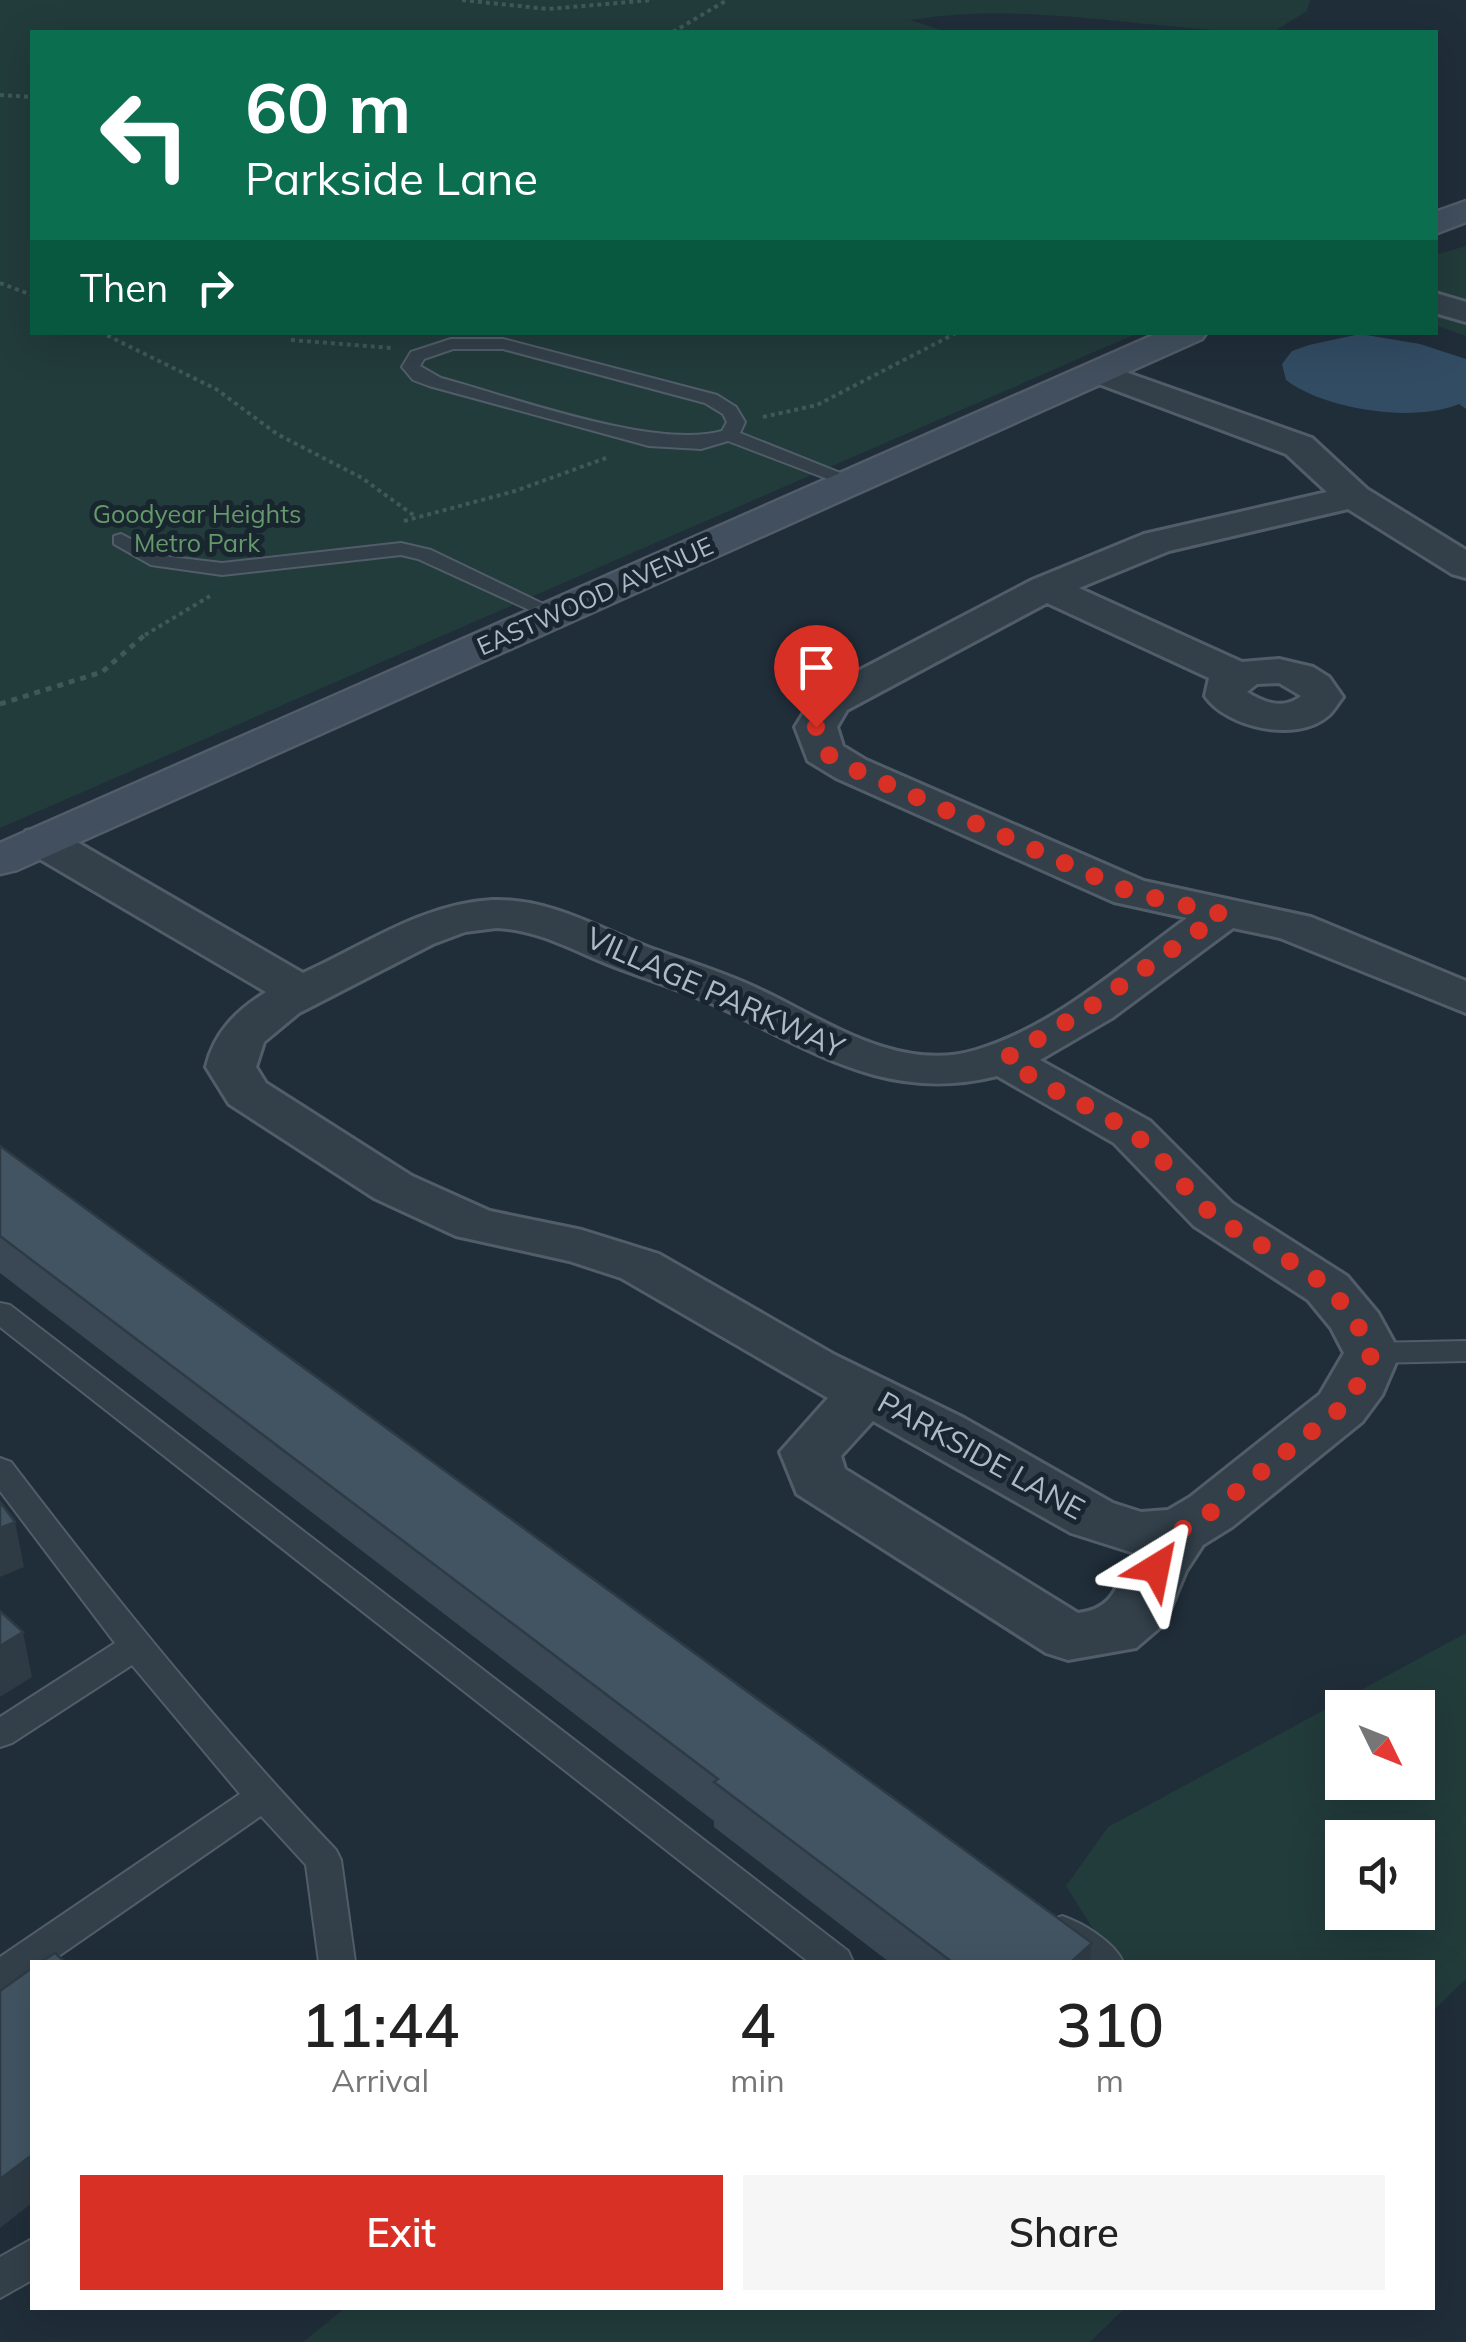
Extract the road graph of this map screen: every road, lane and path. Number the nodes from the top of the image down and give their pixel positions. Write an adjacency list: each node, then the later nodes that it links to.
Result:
1 (462, 0): 2 (path)
2 (654, 0)
3 (727, 0): 4 (path)
4 (677, 30)
5 (0, 95): 6 (path)
6 (30, 97)
7 (1466, 210): 8 (street)
8 (1438, 223)
9 (0, 283): 10 (path)
10 (30, 294)
11 (1438, 304): 12 (street)
12 (1466, 312)
13 (106, 335): 26 (path)
14 (952, 335): 22 (path)
15 (1183, 335): 18 (street, EASTWOOD AVENUE)
16 (290, 340): 17 (path)
17 (423, 353): 22 (lane); 22 (lane)
18 (1081, 381): 19 (street); 20 (street); 24 (street, EASTWOOD AVENUE)
19 (1185, 402): 20 (street); 21 (street)
20 (1148, 420): 23 (street)
21 (1243, 423): 23 (street); 25 (street)
22 (732, 429): 24 (lane)
23 (1205, 440): 25 (street)
24 (853, 482): 30 (street, EASTWOOD AVENUE)
25 (1348, 492): 28 (street); 29 (street)
26 (416, 517)
27 (121, 540): 30 (lane)
28 (1466, 566)
29 (1046, 588): 31 (street); 34 (street)
30 (554, 614): 32 (street, EASTWOOD AVENUE)
31 (1241, 676)
32 (42, 841): 33 (street, EASTWOOD AVENUE); 35 (street)
33 (0, 860)
34 (1222, 914): 36 (street); 37 (street, VILLAGE PARKWAY)
35 (301, 992): 37 (street, VILLAGE PARKWAY); 41 (street, PARKSIDE LANE)
36 (1466, 998)
37 (1006, 1058): 40 (street)
38 (0, 1312): 49 (lane)
39 (1466, 1351): 40 (lane)
40 (1372, 1353): 43 (street)
41 (866, 1393): 43 (street, PARKSIDE LANE); 43 (street)
42 (0, 1469): 44 (lane)
43 (1181, 1530)
44 (136, 1646): 45 (lane); 46 (lane)
45 (0, 1734)
46 (264, 1796): 48 (lane); 51 (lane)
47 (1041, 1916): 50 (lane)
48 (338, 1960)
49 (833, 1960)
50 (1102, 1960)
51 (0, 1977)
52 (30, 2258): 53 (lane)
53 (0, 2280)

